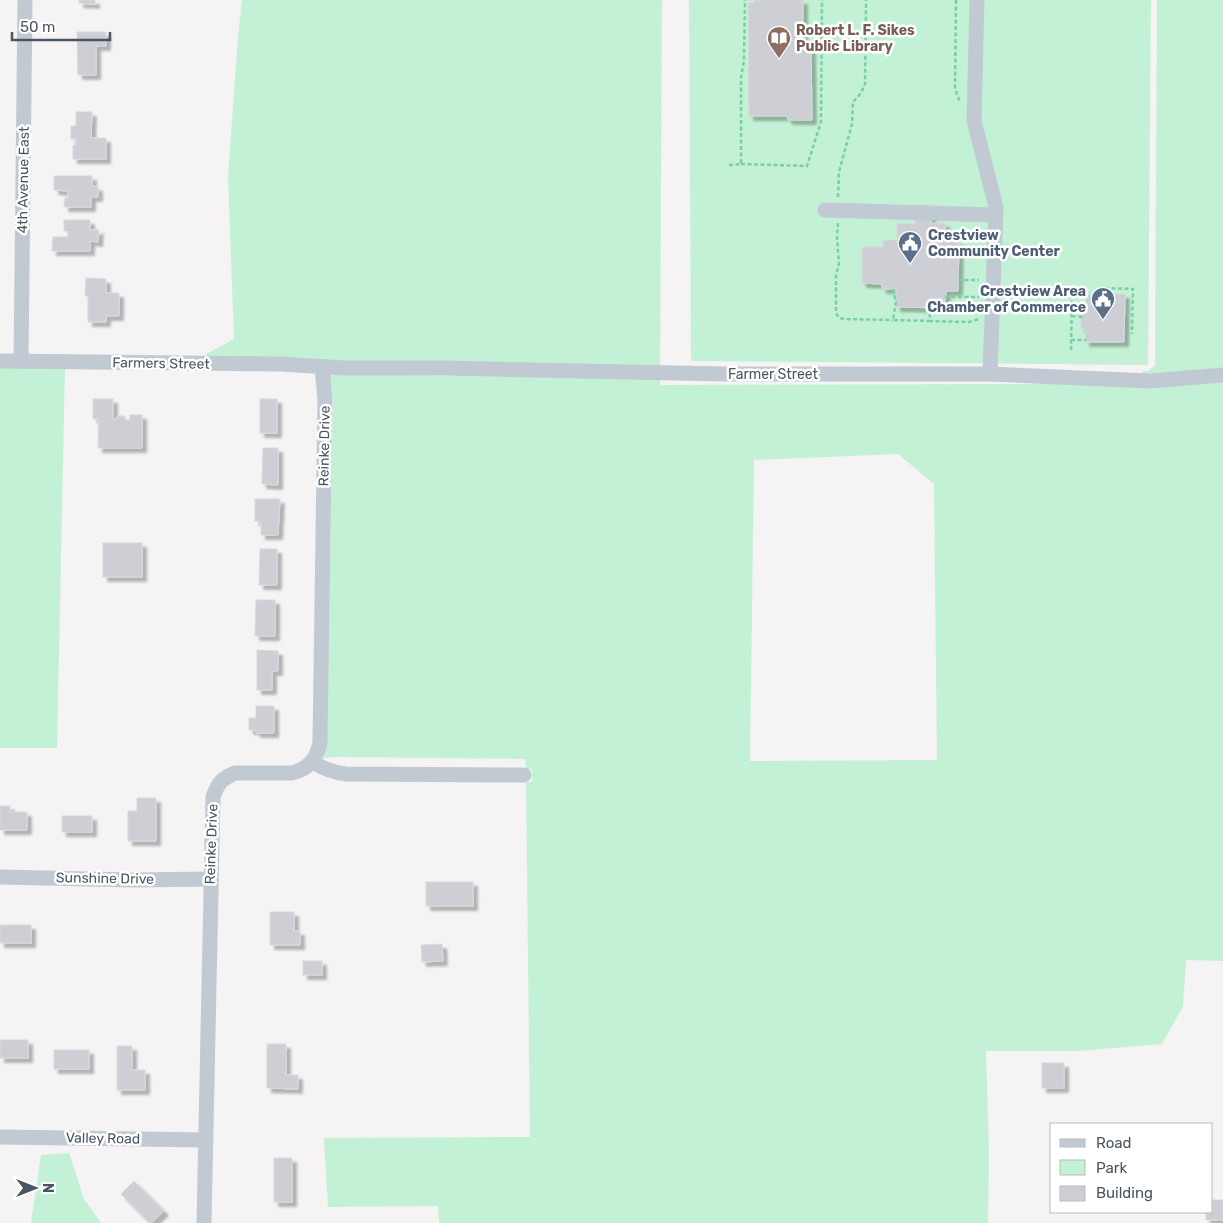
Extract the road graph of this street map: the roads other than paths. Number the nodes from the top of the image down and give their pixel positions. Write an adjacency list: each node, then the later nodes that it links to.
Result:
1 (26, 0): 6 (street, 4th Avenue East)
2 (977, 0): 4 (street)
3 (825, 210): 4 (street)
4 (995, 215): 8 (street)
5 (0, 360): 6 (street, Farmers Street)
6 (21, 361): 7 (street, Farmers Street)
7 (322, 367): 8 (street, Farmer Street); 10 (street, Reinke Drive)
8 (990, 374): 9 (street, Farmer Street)
9 (1223, 375)
10 (313, 762): 11 (street); 13 (street, Reinke Drive)
11 (524, 776)
12 (0, 876): 13 (street, Sunshine Drive)
13 (210, 878): 15 (street, Reinke Drive)
14 (0, 1137): 15 (street, Valley Road)
15 (206, 1140): 16 (street, Reinke Drive)
16 (204, 1223)

